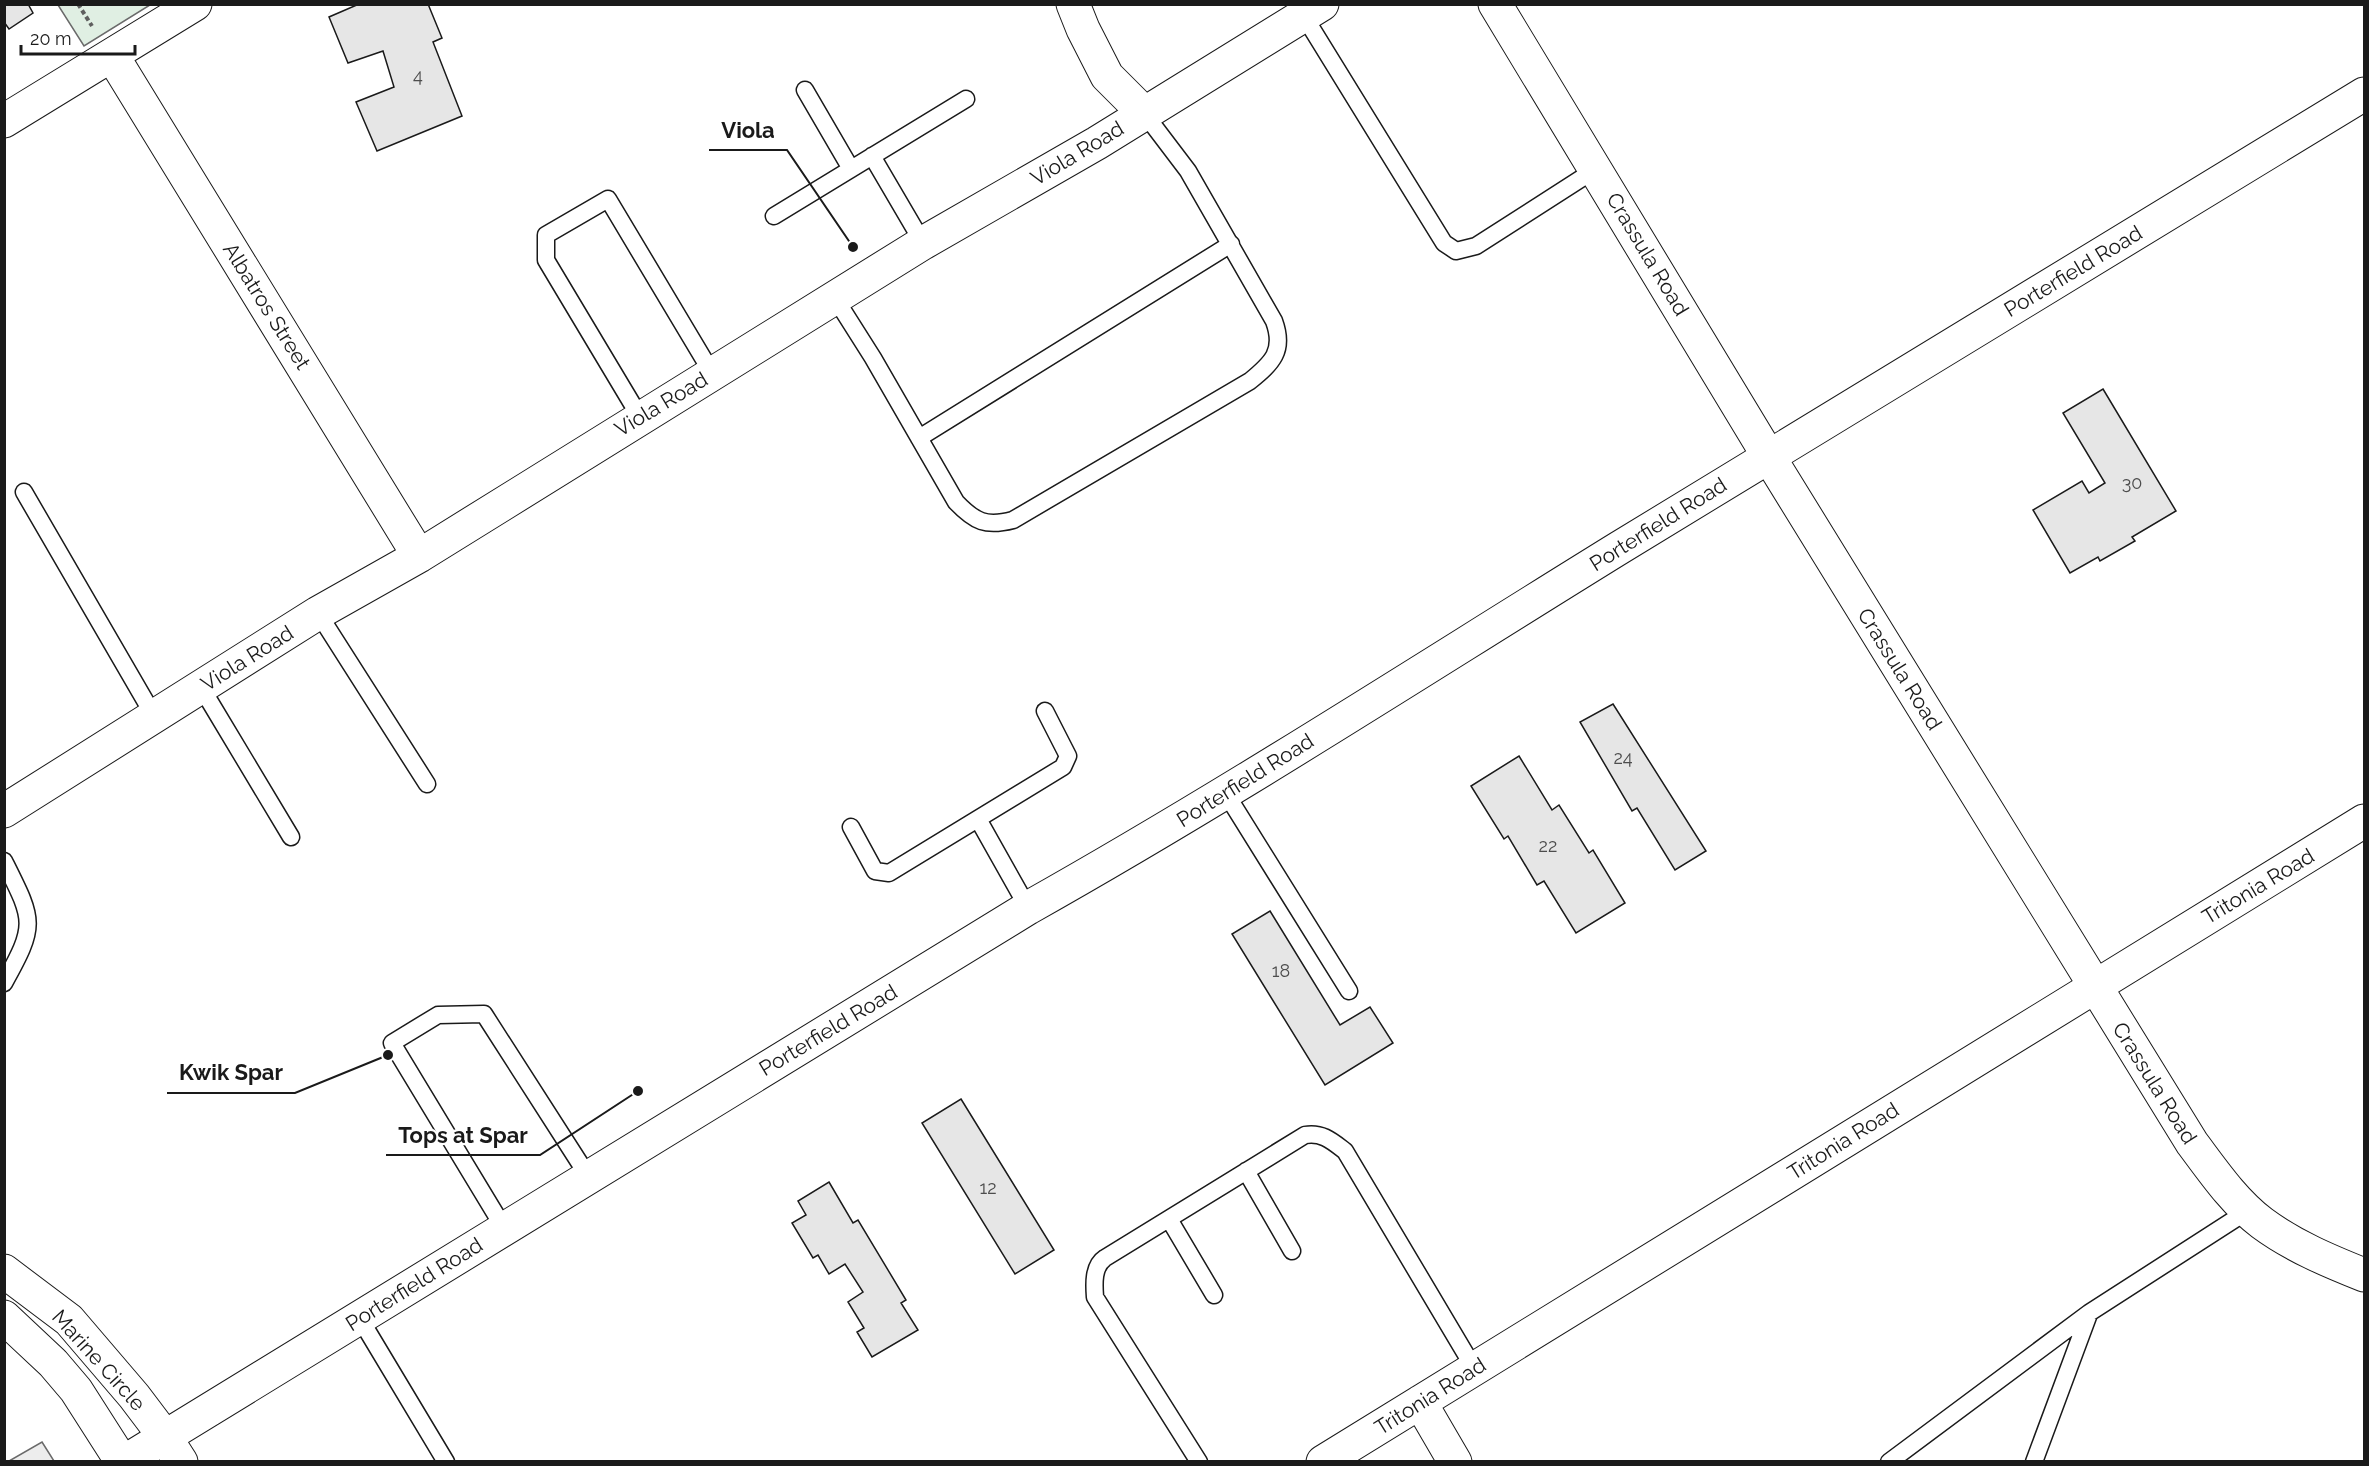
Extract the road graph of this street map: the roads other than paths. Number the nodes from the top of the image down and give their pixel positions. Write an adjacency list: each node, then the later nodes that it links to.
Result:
1 (195, 4): 5 (street)
2 (1073, 4): 9 (street)
3 (1496, 4): 13 (street, Crassula Road)
4 (1313, 10): 9 (street, Viola Road); 13 (lane)
5 (113, 57): 10 (street); 23 (street, Albatros Street)
6 (805, 90): 12 (lane)
7 (2364, 94): 21 (street, Porterfield Road)
8 (966, 99): 11 (lane)
9 (1144, 113): 15 (street, Viola Road); 16 (lane)
10 (4, 122)
11 (872, 156): 12 (lane); 15 (lane)
12 (851, 169): 14 (lane)
13 (1596, 169): 21 (street, Crassula Road)
14 (774, 216)
15 (923, 243): 17 (street, Viola Road)
16 (1230, 244): 20 (lane); 20 (lane)
17 (835, 298): 18 (street, Viola Road); 20 (lane)
18 (712, 373): 19 (street, Viola Road); 19 (lane)
19 (640, 417): 23 (street, Viola Road)
20 (919, 438)
21 (1769, 457): 29 (street, Porterfield Road); 38 (street, Crassula Road)
22 (24, 492): 27 (lane)
23 (419, 556): 24 (street, Viola Road)
24 (318, 613): 25 (street, Viola Road); 28 (lane)
25 (201, 687): 27 (street, Viola Road); 34 (lane)
26 (1045, 711): 31 (lane)
27 (154, 717): 30 (street, Viola Road)
28 (427, 784)
29 (1225, 792): 36 (street, Porterfield Road); 39 (lane)
30 (4, 811)
31 (978, 819): 33 (lane); 36 (lane)
32 (2364, 821): 38 (street, Tritonia Road)
33 (851, 827)
34 (291, 837)
35 (4, 861): 37 (lane)
36 (1028, 908): 41 (street, Porterfield Road)
37 (4, 983)
38 (2095, 985): 42 (street, Crassula Road); 52 (street, Tritonia Road)
39 (1348, 991)
40 (1246, 1171): 43 (lane); 45 (lane); 52 (lane)
41 (588, 1176): 44 (street, Porterfield Road); 44 (lane)
42 (2249, 1210): 47 (street, Crassula Road); 49 (lane)
43 (1169, 1219): 48 (lane); 57 (lane)
44 (504, 1228): 51 (street, Porterfield Road)
45 (1292, 1251)
46 (4, 1271): 54 (street, Marine Circle)
47 (2364, 1275)
48 (1214, 1295)
49 (2089, 1313): 60 (lane); 61 (lane)
50 (4, 1317): 55 (street, Marine Circle)
51 (359, 1317): 54 (street, Porterfield Road); 56 (lane)
52 (1474, 1368): 53 (street, Tritonia Road)
53 (1420, 1402): 58 (street, Tritonia Road); 59 (street)
54 (173, 1449): 55 (street, Porterfield Road)
55 (123, 1461)
56 (446, 1461)
57 (1199, 1461)
58 (1323, 1461)
59 (1455, 1461)
60 (1889, 1461)
61 (2034, 1461)

